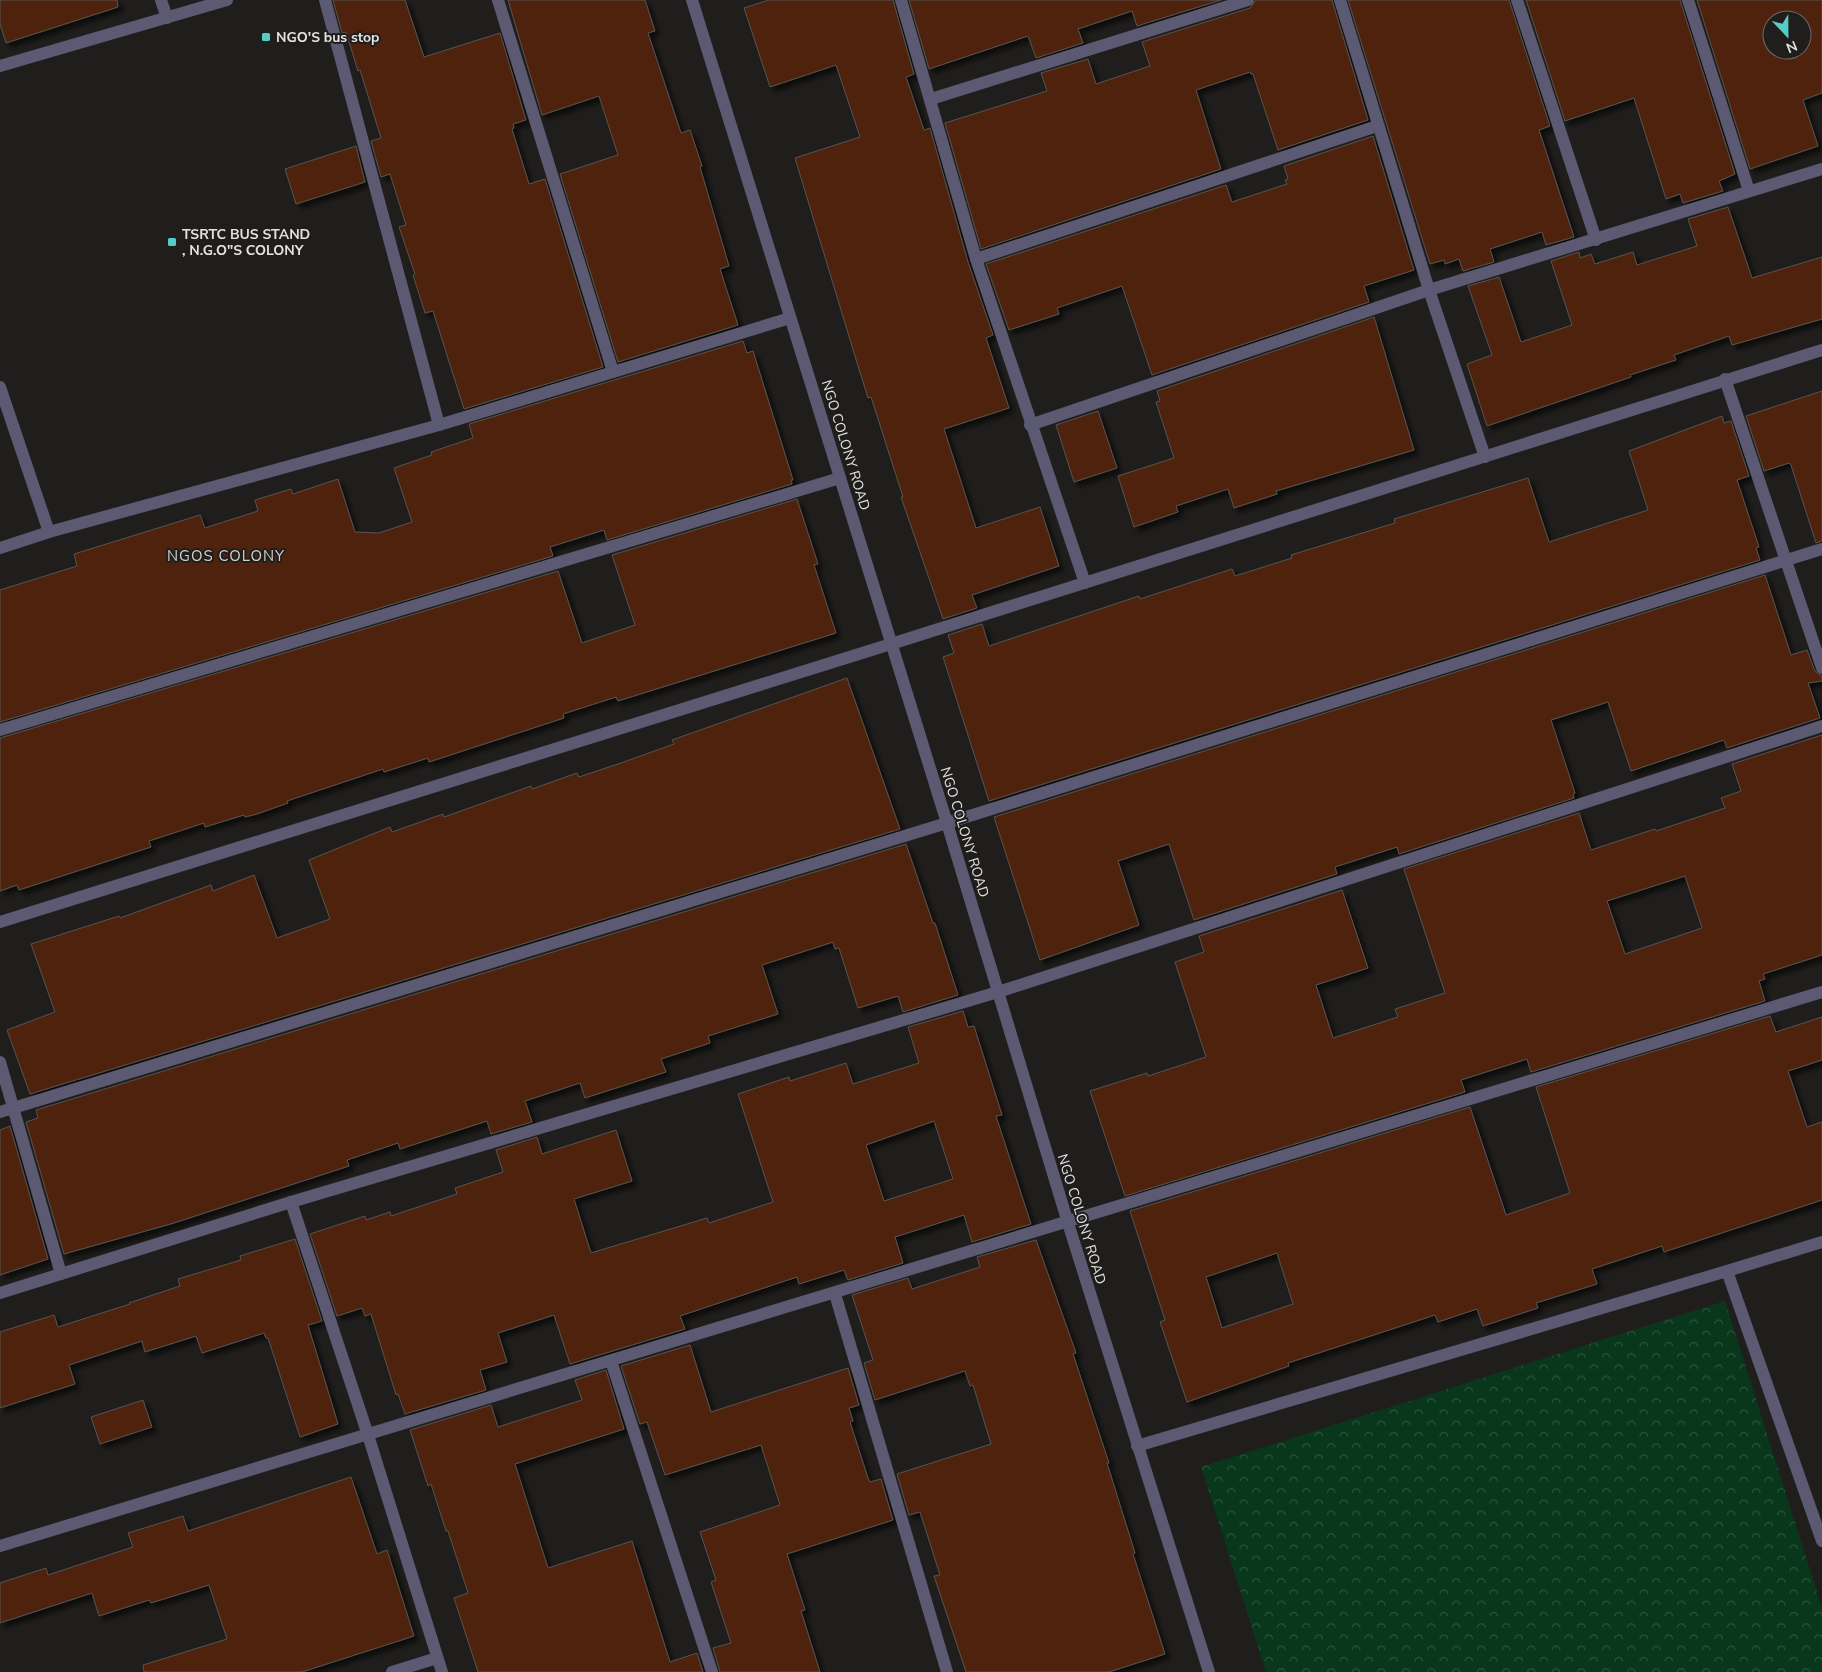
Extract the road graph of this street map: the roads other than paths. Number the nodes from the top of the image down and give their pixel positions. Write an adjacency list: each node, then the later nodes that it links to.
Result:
1 (161, 0): 11 (street)
2 (227, 0): 11 (street)
3 (325, 0): 25 (street)
4 (498, 0): 22 (street)
5 (901, 0): 13 (street)
6 (1248, 0): 13 (street)
7 (1340, 0): 14 (street)
8 (1517, 0): 17 (street)
9 (1688, 0): 16 (street)
10 (695, 1): 20 (street, NGO COLONY ROAD)
11 (167, 18): 12 (street)
12 (0, 66)
13 (931, 99): 18 (street)
14 (1378, 126): 18 (street); 19 (street)
15 (1822, 169): 16 (street)
16 (1749, 191): 17 (street)
17 (1596, 240): 19 (street)
18 (976, 259): 26 (street)
19 (1429, 290): 26 (street); 27 (street)
20 (790, 318): 22 (street); 28 (street, NGO COLONY ROAD)
21 (1822, 350): 23 (street)
22 (613, 372): 25 (street)
23 (1725, 379): 27 (street); 32 (street)
24 (0, 387): 29 (street)
25 (439, 425): 29 (street)
26 (1030, 425): 33 (street)
27 (1485, 457): 33 (street)
28 (840, 478): 34 (street, NGO COLONY ROAD); 37 (street)
29 (49, 532): 30 (street)
30 (0, 548)
31 (1822, 549): 32 (street)
32 (1787, 560): 35 (street); 38 (street)
33 (1085, 583): 34 (street)
34 (892, 644): 38 (street, NGO COLONY ROAD); 39 (street)
35 (1822, 668)
36 (1822, 726): 40 (street)
37 (0, 730)
38 (947, 823): 40 (street, NGO COLONY ROAD); 43 (street)
39 (0, 922)
40 (998, 992): 45 (street); 46 (street, NGO COLONY ROAD)
41 (1822, 992): 46 (street)
42 (0, 1062): 43 (street)
43 (13, 1108): 44 (street); 49 (street)
44 (0, 1112)
45 (291, 1202): 49 (street); 53 (street)
46 (1068, 1223): 51 (street); 54 (street, NGO COLONY ROAD)
47 (1822, 1242): 48 (street)
48 (1728, 1271): 54 (street); 55 (street)
49 (60, 1274): 50 (street)
50 (0, 1293)
51 (834, 1294): 52 (street); 61 (street)
52 (611, 1361): 53 (street); 60 (street)
53 (368, 1435): 56 (street); 57 (street)
54 (1137, 1446): 62 (street, NGO COLONY ROAD)
55 (1822, 1541)
56 (0, 1546)
57 (437, 1658): 58 (street); 59 (street)
58 (392, 1672)
59 (442, 1672)
60 (712, 1672)
61 (947, 1672)
62 (1209, 1672)

